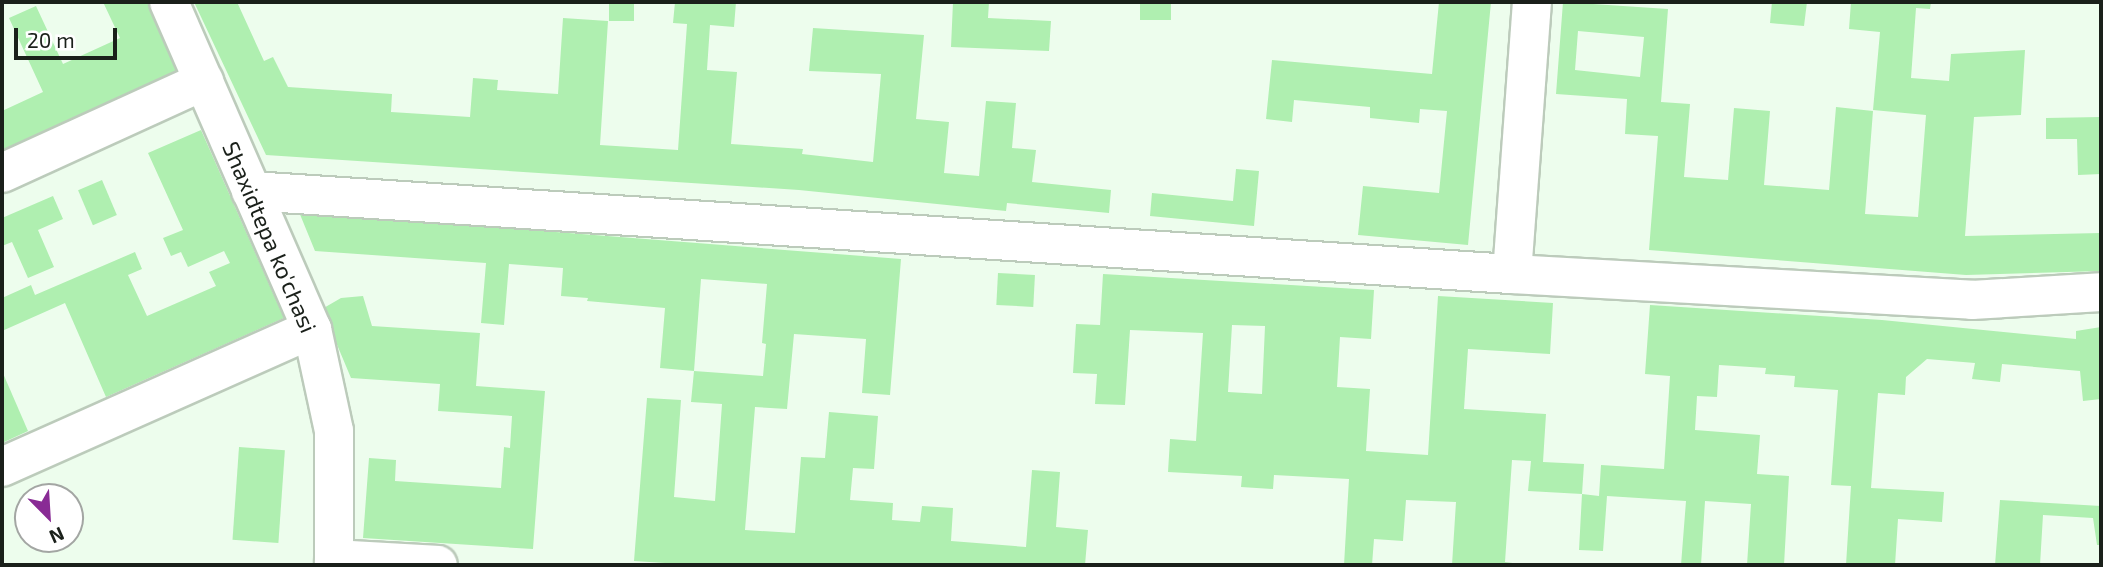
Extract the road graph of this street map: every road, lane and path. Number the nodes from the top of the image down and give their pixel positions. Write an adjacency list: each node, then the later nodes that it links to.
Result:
1 (169, 2): 3 (street, Shaxidtepa ko'chasi)
2 (1532, 2): 6 (street)
3 (204, 81): 4 (street); 5 (street, Shaxidtepa ko'chasi)
4 (2, 173)
5 (251, 191): 6 (street); 8 (street, Shaxidtepa ko'chasi)
6 (1512, 274): 7 (street)
7 (2101, 292)
8 (312, 329): 9 (street); 10 (street, Shaxidtepa ko'chasi)
9 (2, 467)
10 (334, 562): 11 (street)
11 (438, 565)

